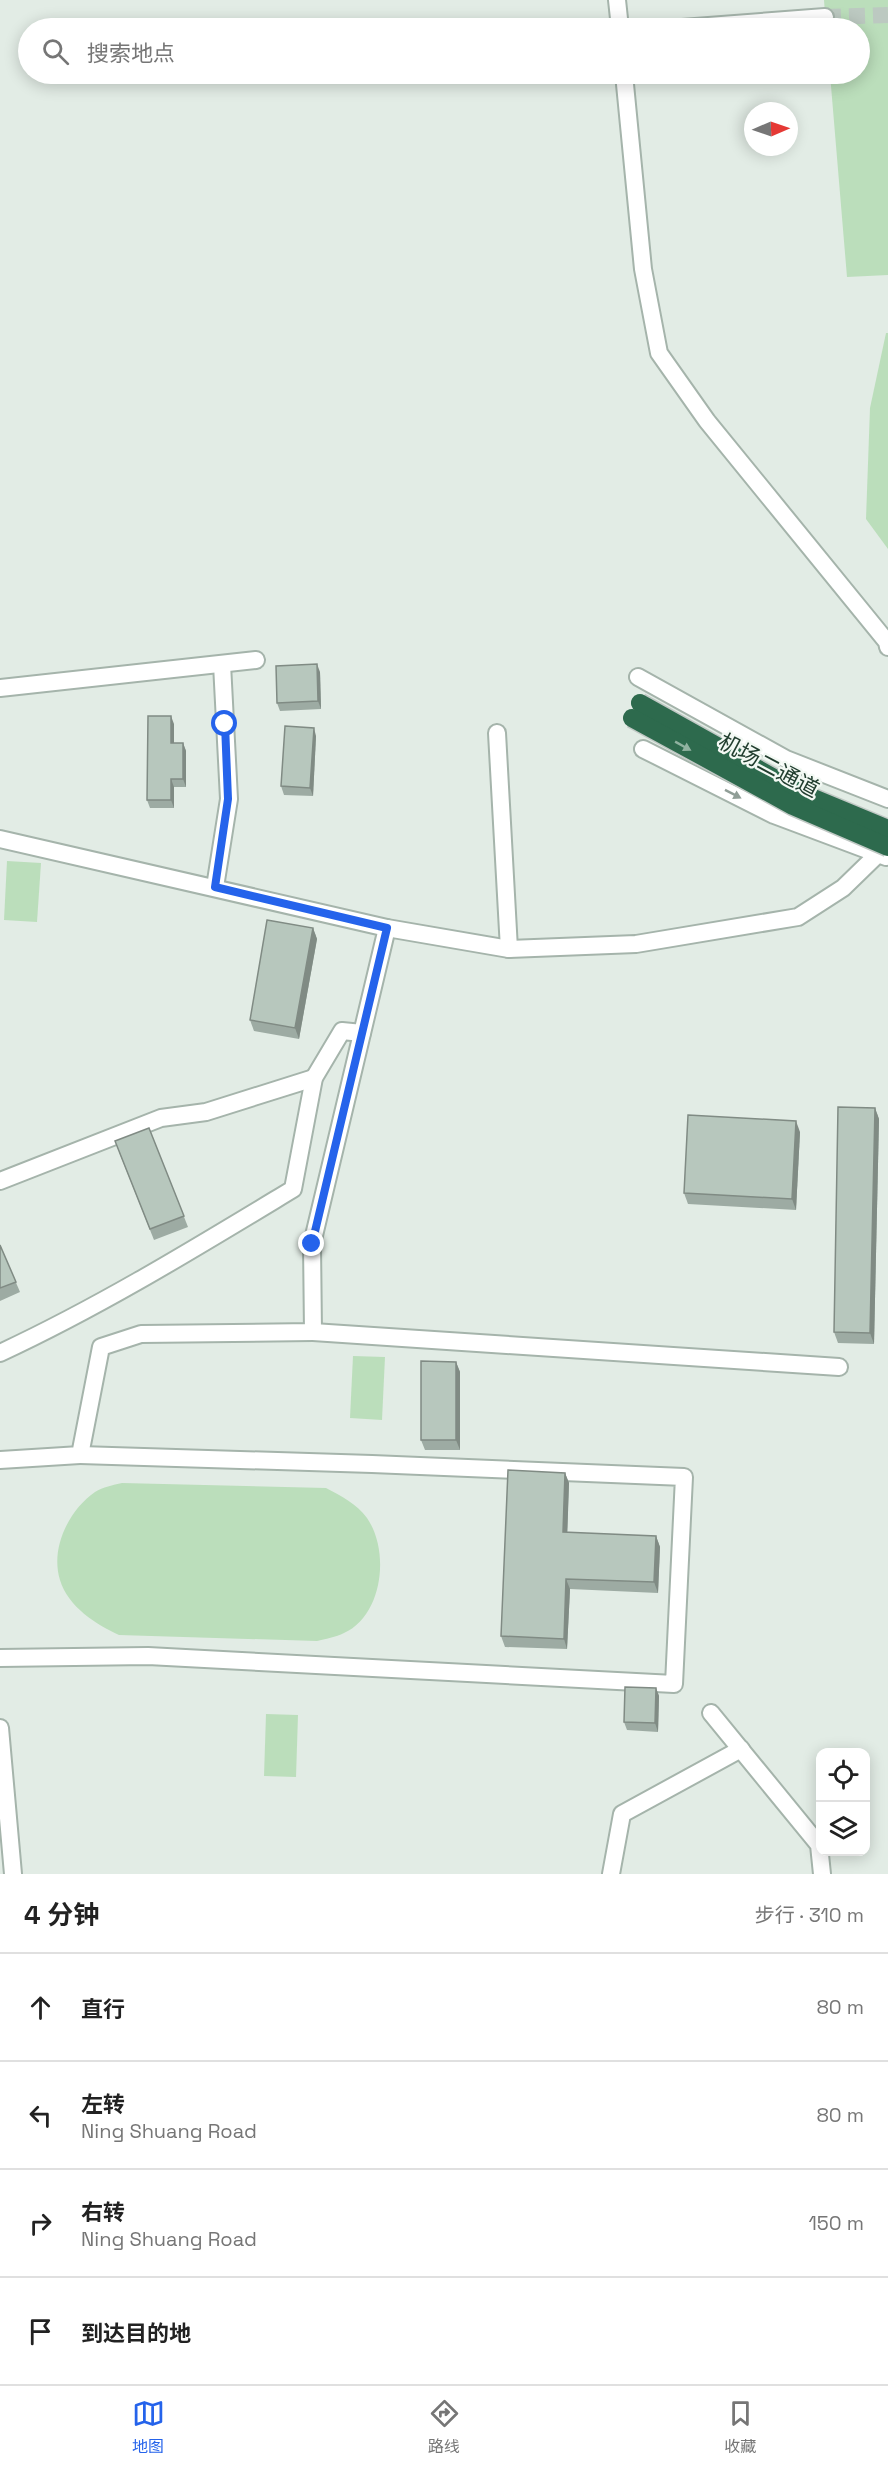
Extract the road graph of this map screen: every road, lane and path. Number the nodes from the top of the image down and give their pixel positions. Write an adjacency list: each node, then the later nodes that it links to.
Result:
1 (617, 0): 3 (street)
2 (825, 17): 4 (street)
3 (619, 18)
4 (812, 18)
5 (625, 84): 6 (street)
6 (888, 647)
7 (256, 660): 8 (street)
8 (222, 664): 10 (street); 17 (street)
9 (638, 677): 13 (street)
10 (0, 688)
11 (497, 734): 19 (street)
12 (643, 749): 16 (street, one-way to 16)
13 (888, 799)
14 (888, 827): 16 (street); 16 (highway, 机场二通道, one-way to 16, bridge)
15 (0, 839): 17 (street)
16 (885, 853): 19 (street)
17 (215, 887): 18 (street)
18 (387, 928): 19 (street); 20 (street)
19 (509, 949)
20 (362, 1033): 21 (street); 23 (street)
21 (314, 1078): 22 (street); 24 (street)
22 (0, 1181)
23 (313, 1332): 25 (street); 26 (street)
24 (0, 1353)
25 (839, 1367)
26 (80, 1455): 27 (street); 28 (street)
27 (0, 1460)
28 (0, 1658)
29 (711, 1713): 31 (street)
30 (0, 1728): 32 (street)
31 (741, 1749): 33 (street); 34 (street)
32 (13, 1874)
33 (611, 1874)
34 (822, 1874)

